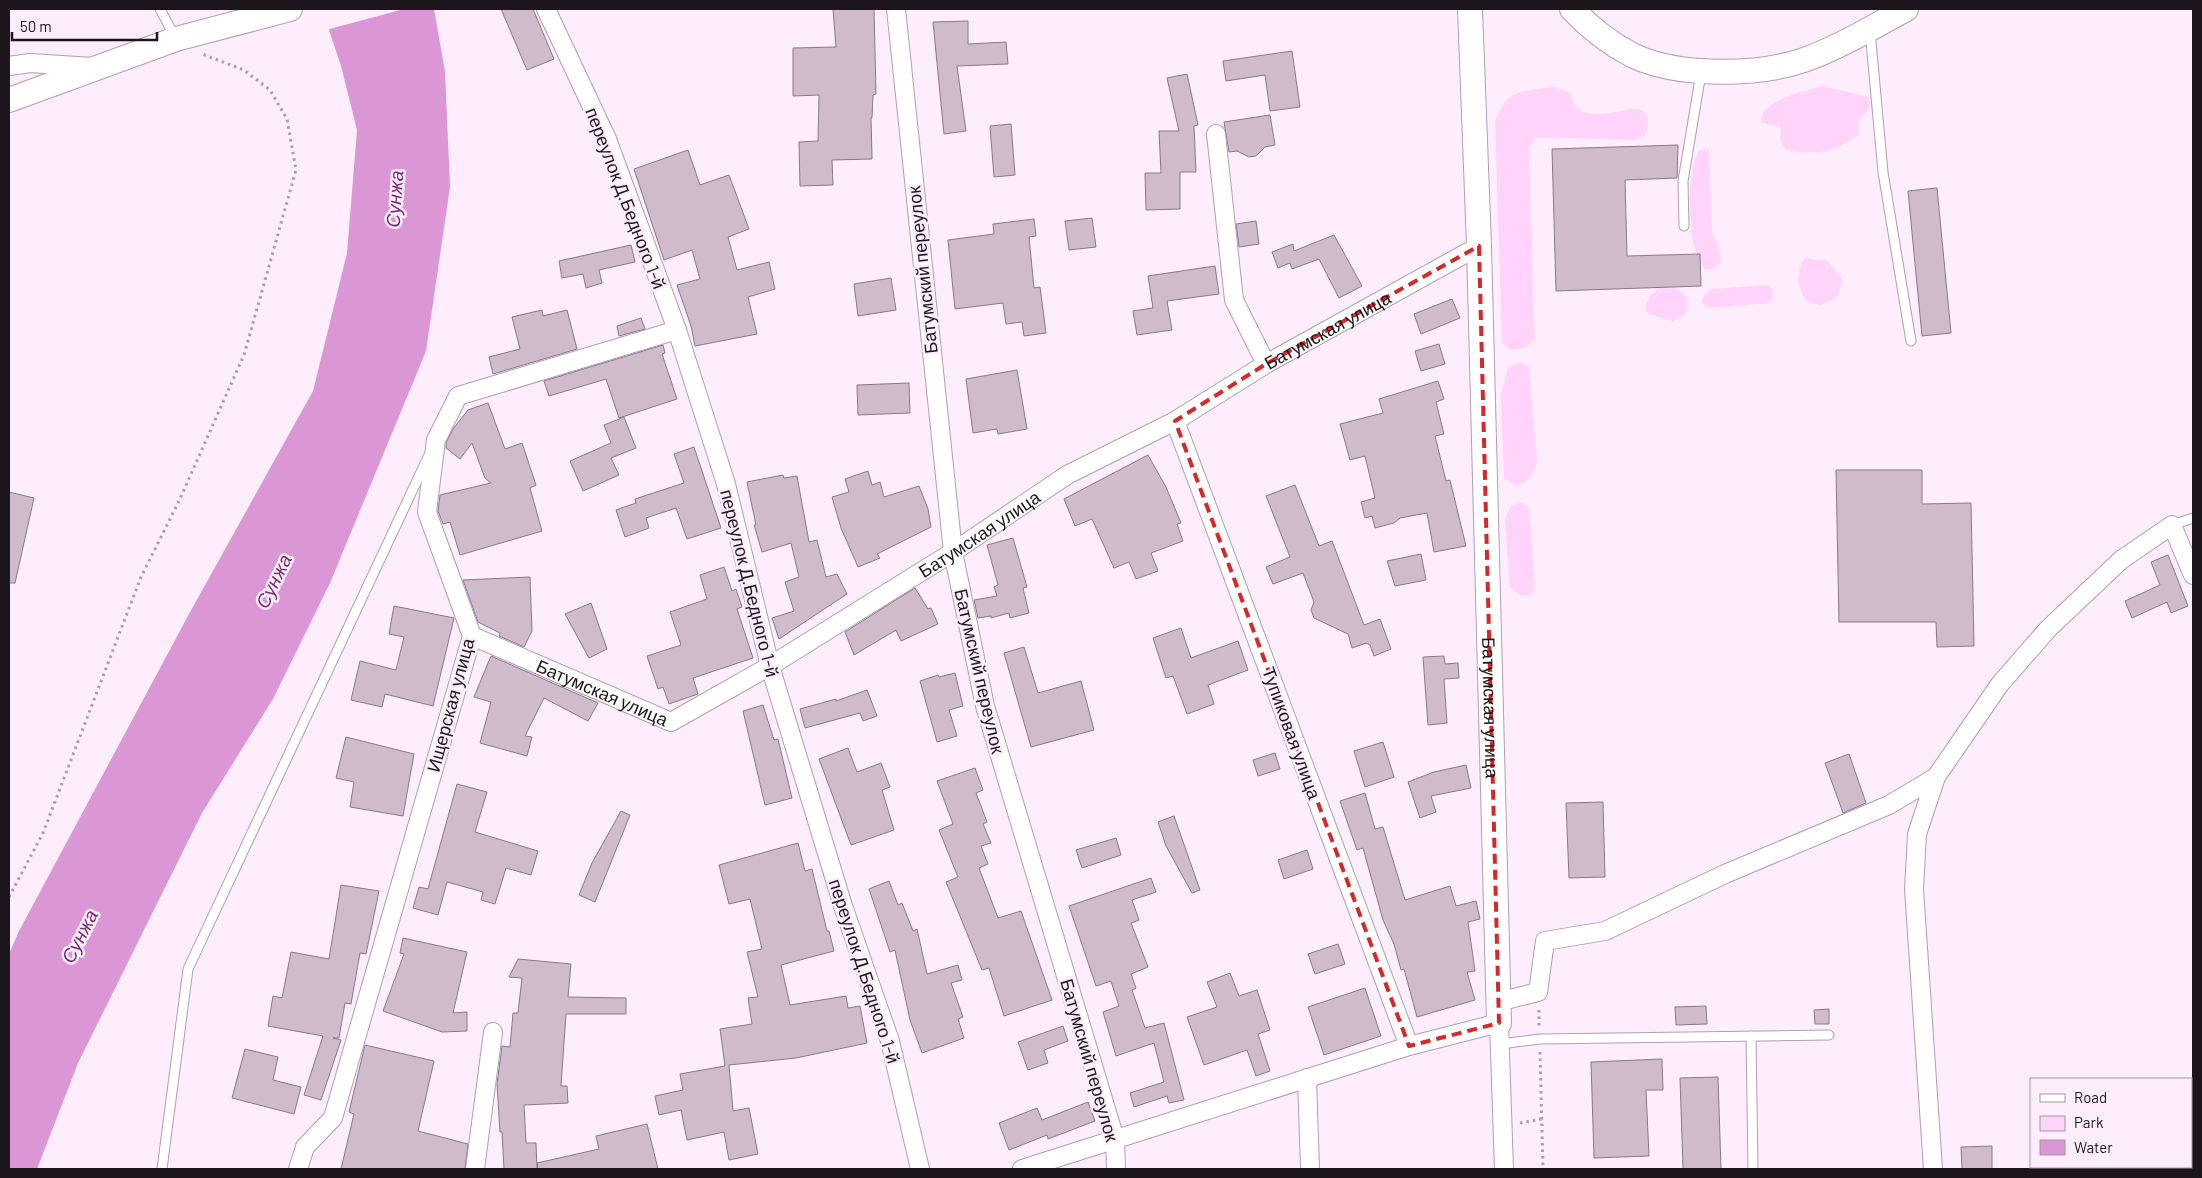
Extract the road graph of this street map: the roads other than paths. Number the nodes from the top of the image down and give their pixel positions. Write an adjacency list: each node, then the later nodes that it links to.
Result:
1 (160, 9): 9 (lane)
2 (290, 9): 9 (street)
3 (546, 9): 17 (street, переулок Д.Бедного 1-й)
4 (896, 9): 24 (street, Батумский переулок)
5 (1470, 9): 16 (street, Батумская улица)
6 (1572, 9): 12 (street)
7 (1906, 9): 8 (street)
8 (1870, 29): 12 (street); 18 (lane)
9 (176, 39): 11 (street)
10 (9, 66): 11 (street)
11 (96, 67): 13 (street)
12 (1701, 71): 15 (lane)
13 (9, 100)
14 (1216, 134): 19 (street)
15 (1684, 226)
16 (1479, 246): 19 (street, Батумская улица); 29 (street, Батумская улица)
17 (677, 330): 21 (street, Ищерская улица); 27 (street, переулок Д.Бедного 1-й)
18 (1911, 341)
19 (1266, 364): 20 (street, Батумская улица)
20 (1175, 421): 24 (street, Батумская улица); 33 (street, Тупиковая улица)
21 (436, 440): 26 (street, Ищерская улица); 36 (lane)
22 (2193, 518): 23 (lane)
23 (2172, 526): 25 (street); 28 (street)
24 (953, 552): 27 (street, Батумская улица); 35 (street, Батумский переулок)
25 (2193, 575)
26 (472, 636): 27 (street, Батумская улица); 37 (street, Ищерская улица)
27 (770, 666): 39 (street, переулок Д.Бедного 1-й)
28 (1936, 777): 29 (street); 45 (street)
29 (1499, 1023): 32 (lane); 33 (street); 43 (street, Батумская улица)
30 (493, 1032): 38 (street)
31 (1829, 1034): 32 (lane)
32 (1751, 1036): 44 (lane)
33 (1408, 1046): 34 (street)
34 (1307, 1078): 35 (street); 42 (street)
35 (1115, 1139): 40 (street); 41 (street, Батумский переулок)
36 (162, 1169)
37 (298, 1169)
38 (475, 1169)
39 (920, 1169)
40 (1022, 1169)
41 (1116, 1169)
42 (1310, 1169)
43 (1504, 1169)
44 (1753, 1169)
45 (1933, 1169)

